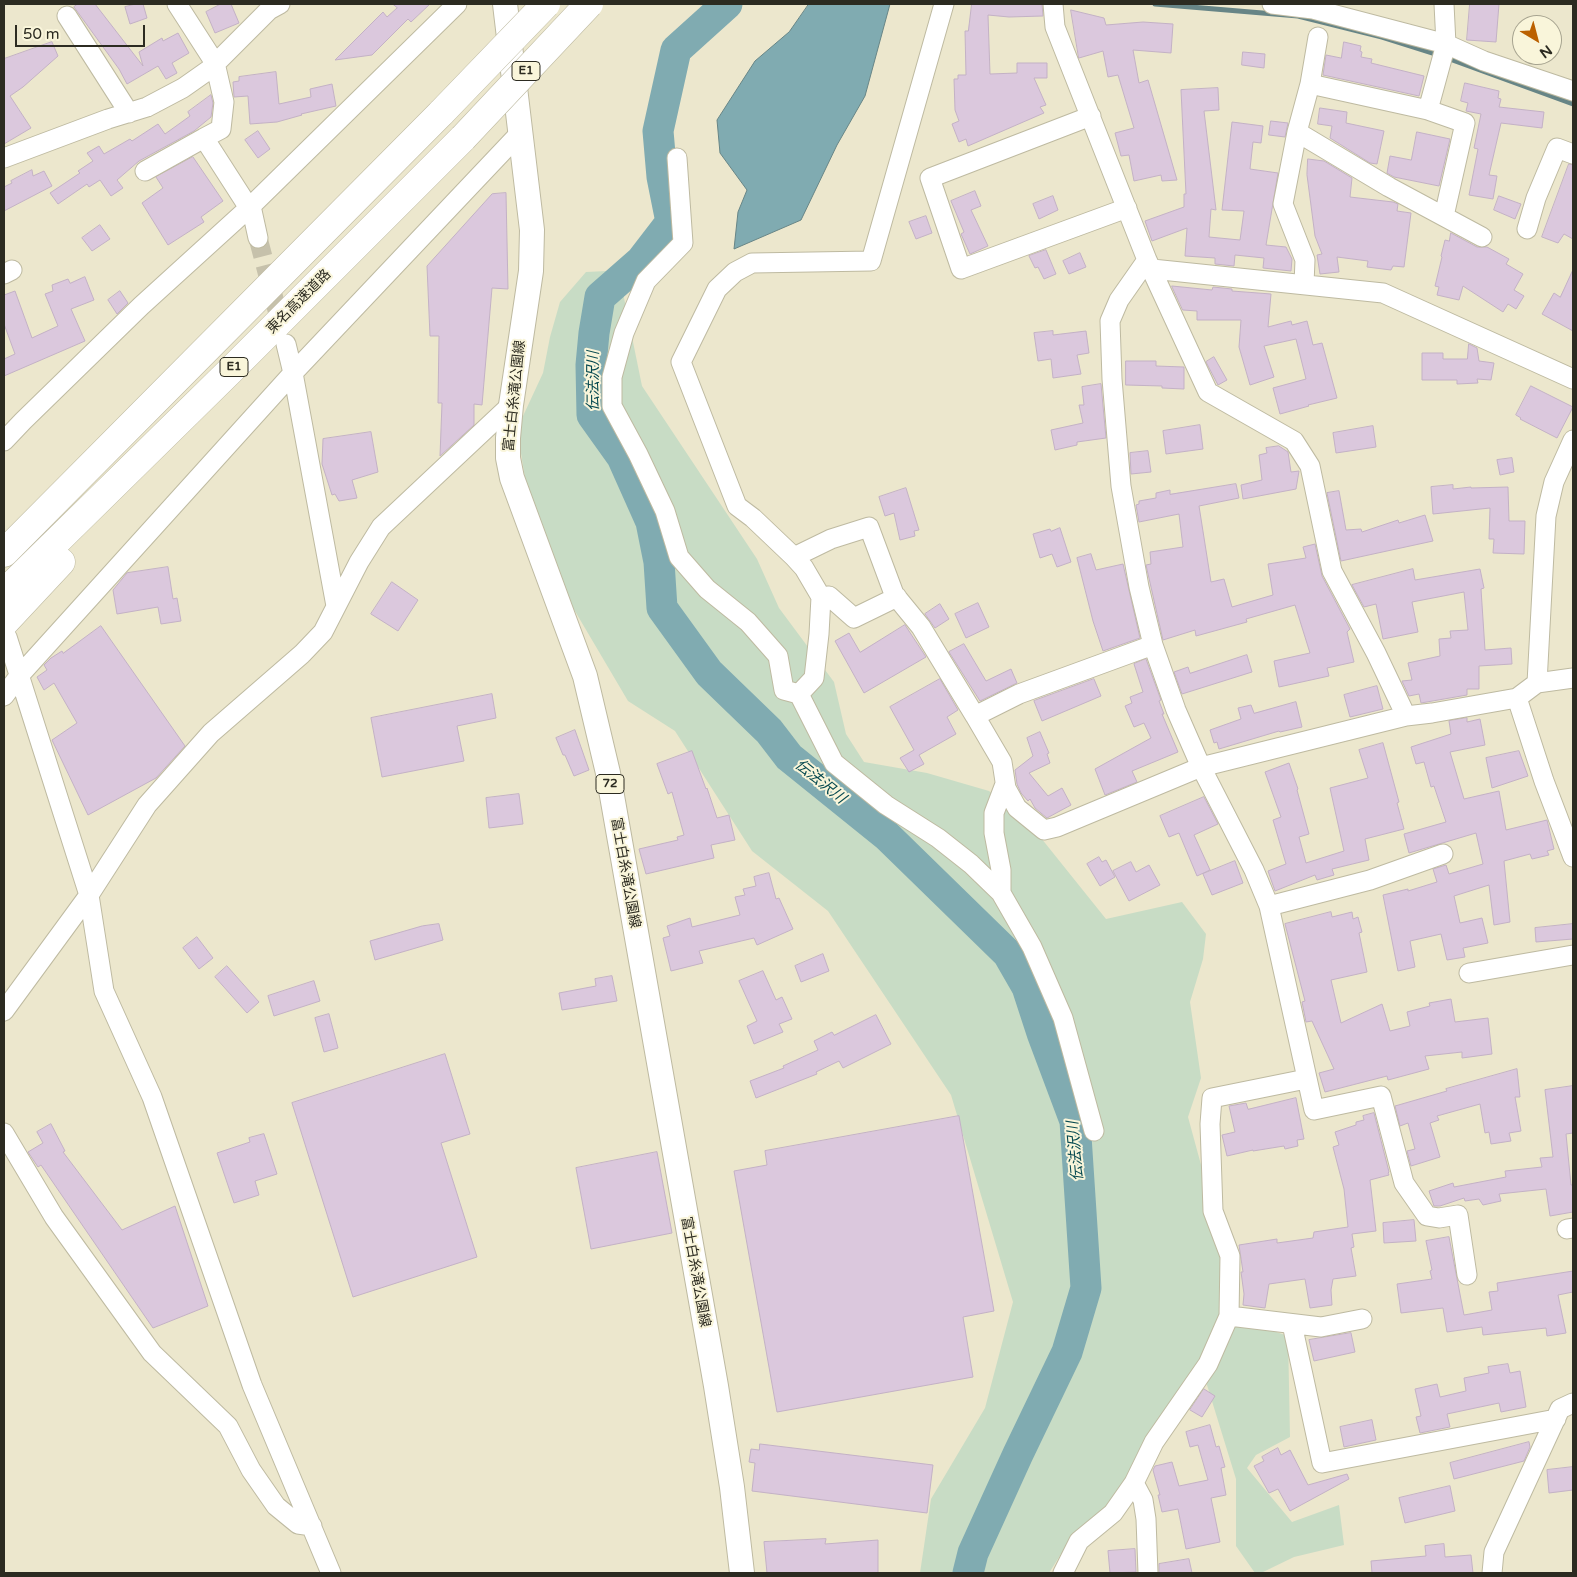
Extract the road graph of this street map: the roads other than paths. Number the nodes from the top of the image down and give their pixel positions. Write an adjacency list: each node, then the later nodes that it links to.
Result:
1 (177, 4): 14 (street)
2 (280, 4): 14 (street)
3 (457, 4): 27 (street)
4 (505, 4): 20 (main road, 富士白糸滝公園線 / 72)
5 (546, 4): 35 (highway, E1, bridge)
6 (589, 4): 37 (highway, 東名高速道路 / E1, bridge)
7 (944, 4): 45 (street)
8 (1053, 4): 19 (street)
9 (1272, 4): 13 (street)
10 (1444, 4): 13 (street)
11 (67, 16): 18 (street)
12 (1318, 37): 15 (street)
13 (1446, 44): 16 (street); 17 (street)
14 (215, 63): 18 (street); 22 (street)
15 (1310, 84): 17 (street); 21 (street)
16 (1573, 91)
17 (1428, 110): 29 (street)
18 (129, 113): 24 (street)
19 (1091, 116): 28 (street); 28 (street)
20 (521, 132): 38 (street); 40 (main road, 富士白糸滝公園線 / 72)
21 (1297, 132): 29 (street); 34 (street)
22 (204, 138): 26 (street); 27 (street)
23 (1573, 154): 30 (street)
24 (4, 158)
25 (677, 158): 55 (street)
26 (144, 171)
27 (250, 207): 32 (street); 42 (street)
28 (1127, 208): 33 (street)
29 (1444, 216): 31 (street)
30 (1527, 230)
31 (1482, 237)
32 (258, 238)
33 (1149, 265): 34 (street); 51 (street); 59 (street)
34 (1304, 284): 39 (street)
35 (265, 292): 43 (highway); 44 (highway, E1)
36 (286, 344): 38 (street)
37 (233, 368): 46 (highway, 東名高速道路 / E1); 50 (highway)
38 (293, 373): 49 (street); 52 (street)
39 (1573, 379)
40 (511, 405): 49 (street); 82 (main road, 富士白糸滝公園線 / 72)
41 (1573, 440): 54 (street)
42 (4, 441)
43 (4, 530)
44 (4, 553)
45 (794, 557): 47 (street); 48 (street)
46 (4, 593)
47 (821, 597): 48 (street); 55 (street)
48 (897, 597): 58 (street)
49 (336, 606): 65 (street)
50 (5, 630): 52 (street)
51 (1153, 645): 58 (street); 60 (street)
52 (19, 676): 56 (street); 65 (street)
53 (1573, 678): 54 (street)
54 (1537, 683): 57 (street)
55 (800, 694): 64 (street)
56 (4, 696)
57 (1516, 698): 59 (street); 63 (street)
58 (975, 716): 61 (street)
59 (1406, 716): 60 (street)
60 (1201, 767): 61 (street); 66 (street)
61 (1005, 784): 64 (street)
62 (1443, 854): 66 (street)
63 (1573, 857)
64 (1001, 894): 71 (street)
65 (89, 895): 69 (street); 80 (street)
66 (1269, 906): 70 (street)
67 (1573, 955): 68 (street)
68 (1469, 973)
69 (4, 1011)
70 (1306, 1079): 73 (street); 74 (street)
71 (1094, 1131)
72 (4, 1133): 80 (street)
73 (1468, 1275)
74 (1229, 1316): 76 (street); 79 (street)
75 (1362, 1319): 76 (street)
76 (1292, 1324): 78 (street)
77 (1573, 1403): 78 (street)
78 (1556, 1419): 85 (street)
79 (1134, 1483): 83 (street); 84 (street)
80 (312, 1526): 81 (street)
81 (330, 1573)
82 (742, 1573)
83 (1063, 1573)
84 (1148, 1573)
85 (1492, 1573)

